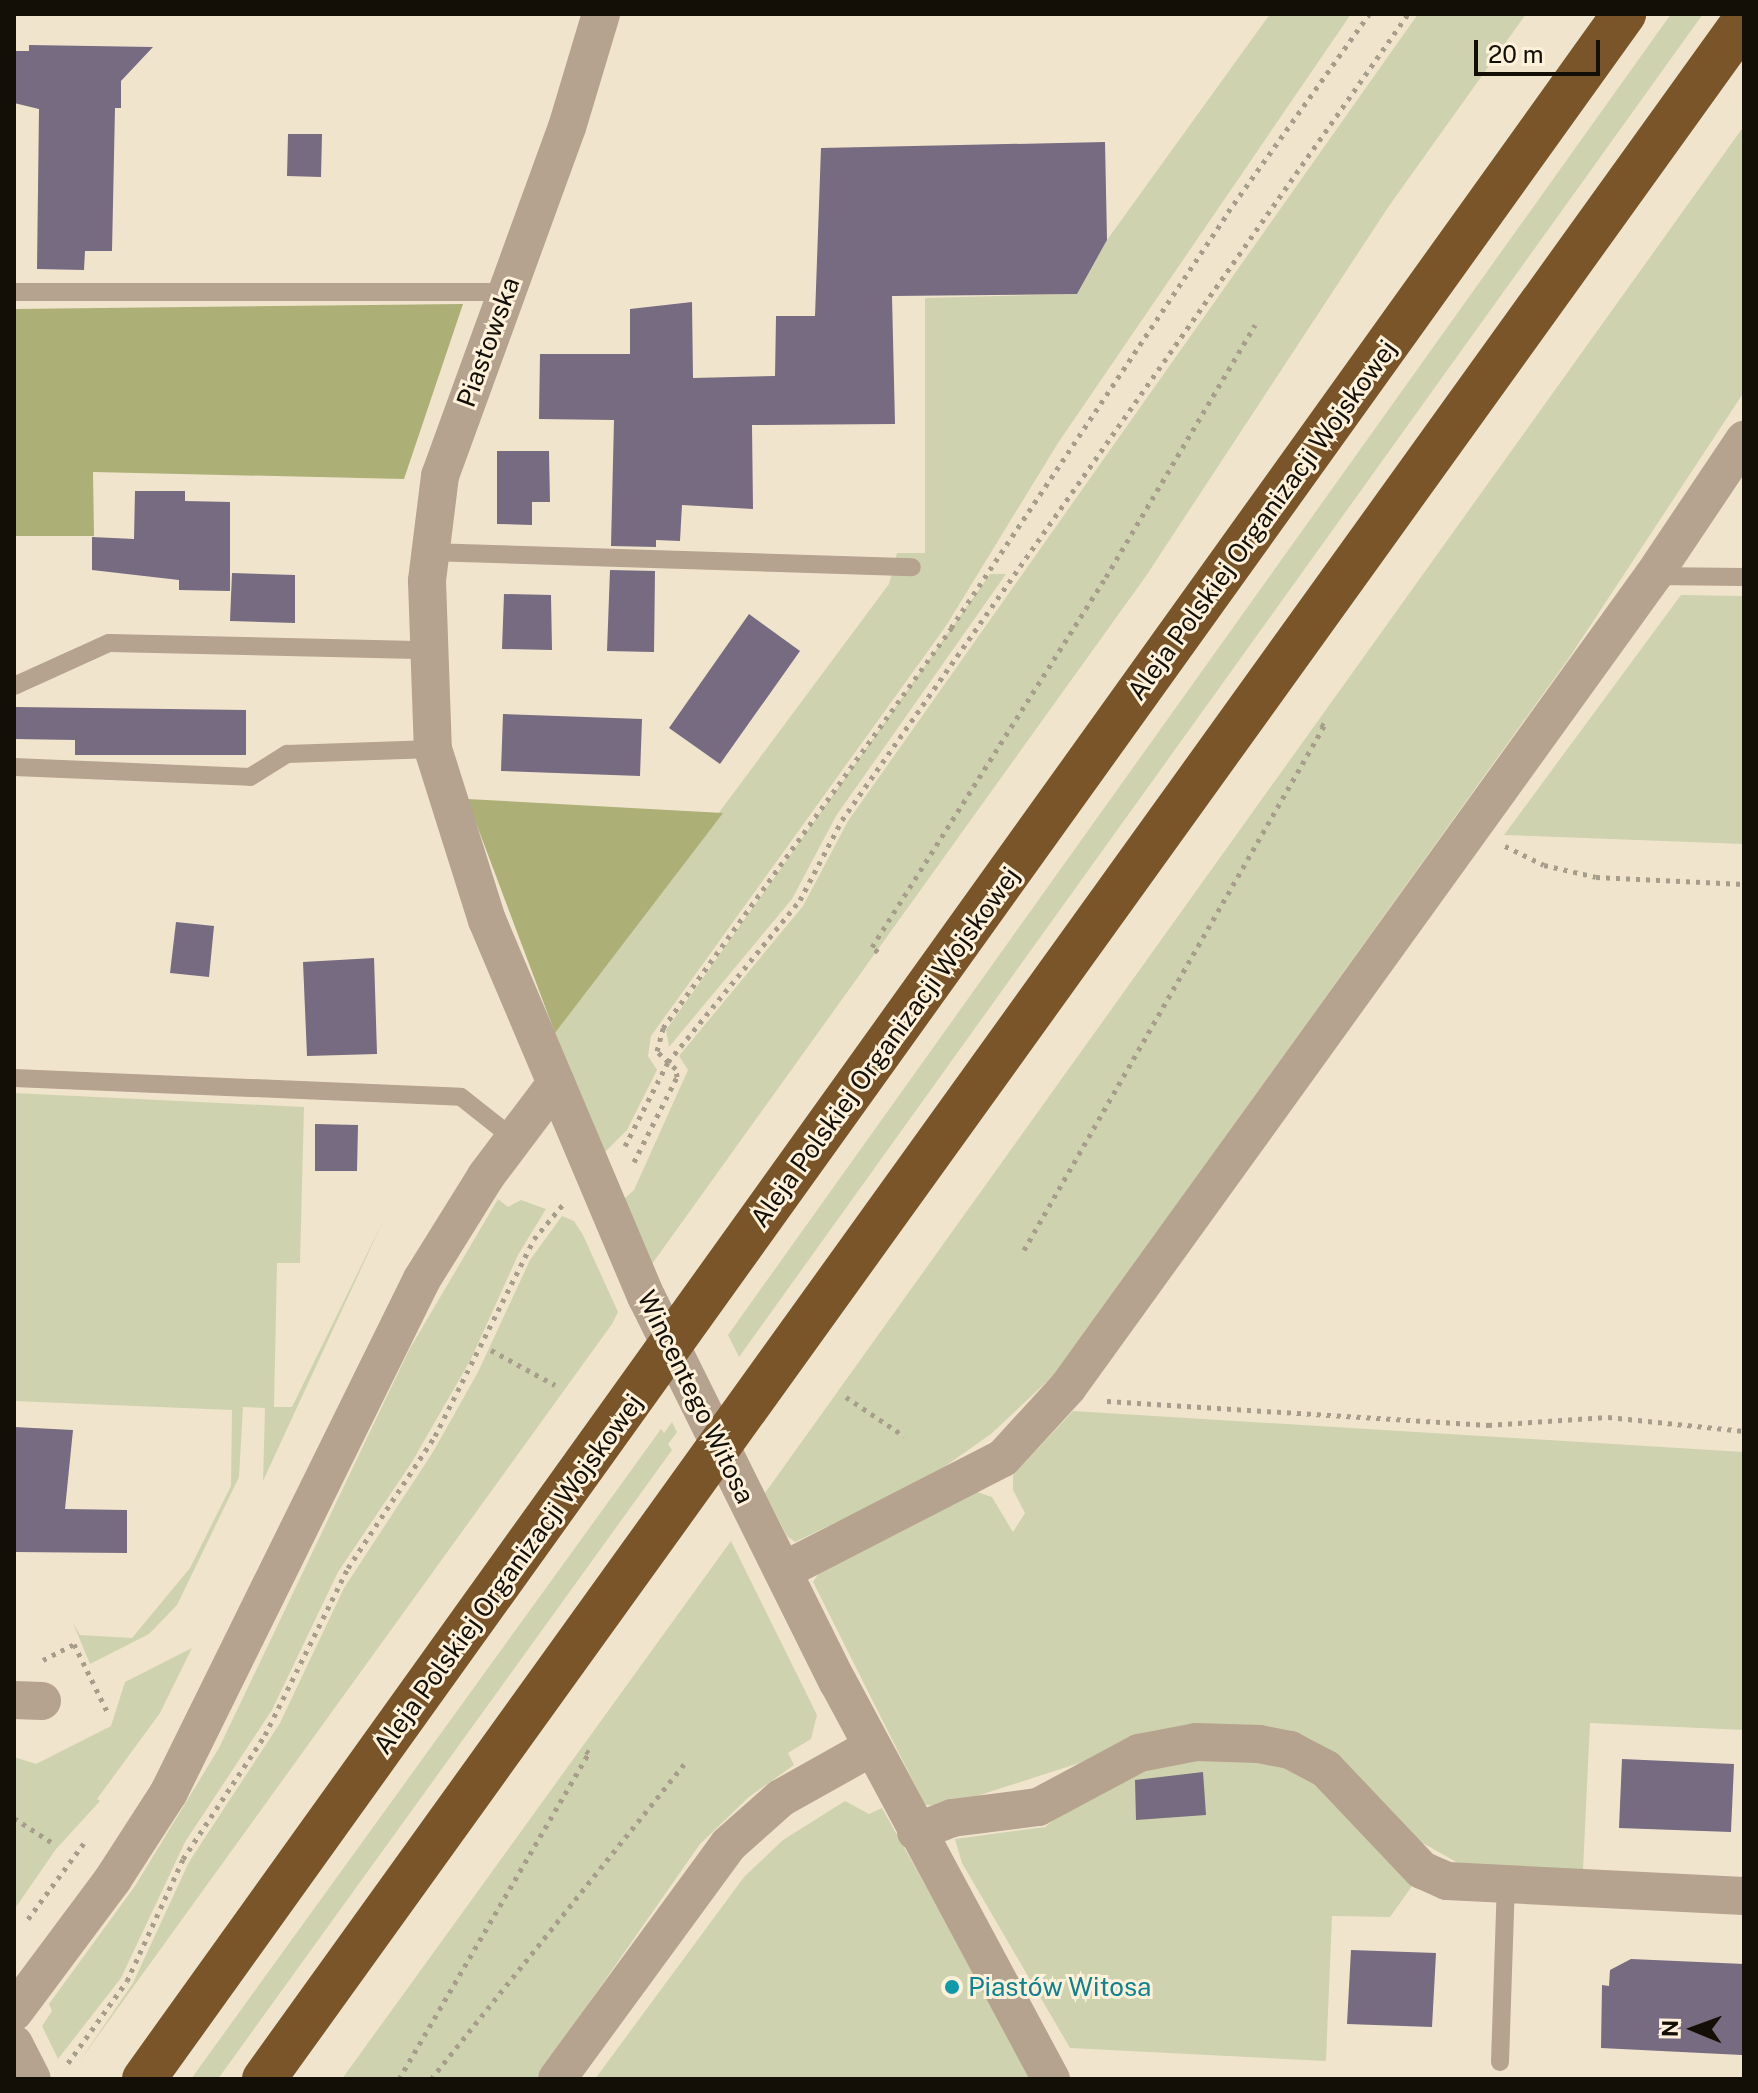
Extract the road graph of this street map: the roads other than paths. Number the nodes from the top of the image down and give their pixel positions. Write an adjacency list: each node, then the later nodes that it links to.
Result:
1 (601, 14): 5 (street, Piastowska)
2 (1624, 14): 27 (highway, Aleja Polskiej Organizacji Wojskowej)
3 (1744, 21): 28 (highway)
4 (14, 292): 5 (lane)
5 (506, 292): 7 (street, Piastowska)
6 (1744, 440): 9 (street)
7 (428, 552): 8 (lane); 11 (street, Piastowska)
8 (912, 567)
9 (1653, 576): 10 (lane); 18 (street)
10 (1744, 577)
11 (428, 665): 12 (lane); 13 (street, Wincentego Witosa)
12 (14, 686)
13 (433, 749): 14 (lane); 16 (street, Wincentego Witosa)
14 (14, 767)
15 (14, 1078): 17 (lane)
16 (556, 1083): 17 (street); 18 (street, Wincentego Witosa)
17 (513, 1138): 23 (street)
18 (783, 1571): 19 (street, Wincentego Witosa)
19 (872, 1747): 20 (street, Wincentego Witosa); 29 (street)
20 (916, 1832): 21 (street); 30 (street, Wincentego Witosa)
21 (1506, 1885): 22 (street); 25 (lane)
22 (1744, 1896)
23 (14, 2012)
24 (14, 2044): 26 (street)
25 (1500, 2062)
26 (32, 2079)
27 (144, 2079)
28 (264, 2079)
29 (557, 2079)
30 (1051, 2079)

